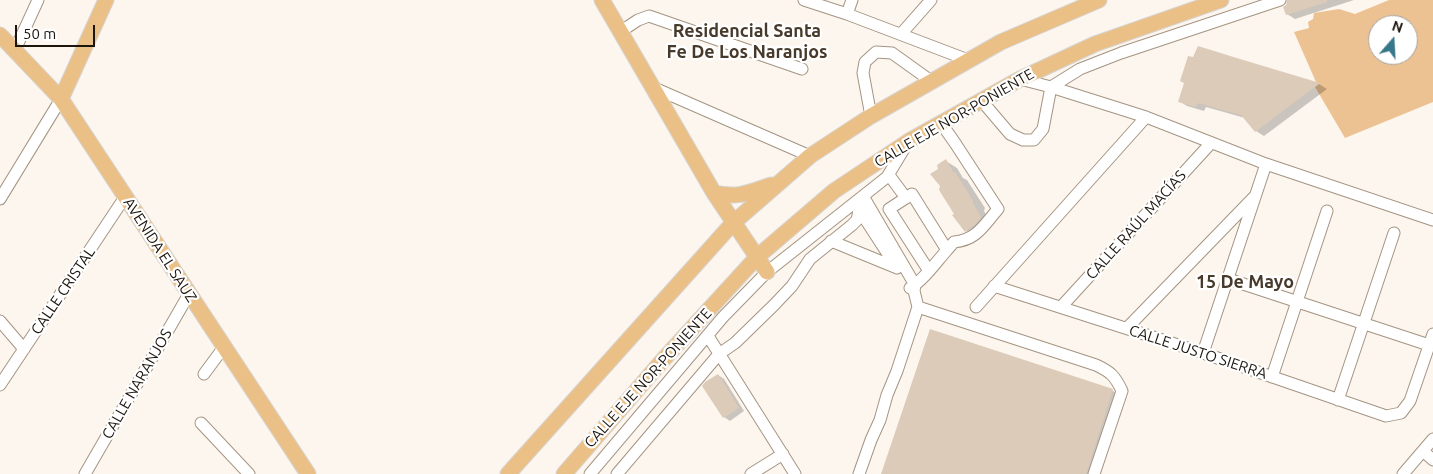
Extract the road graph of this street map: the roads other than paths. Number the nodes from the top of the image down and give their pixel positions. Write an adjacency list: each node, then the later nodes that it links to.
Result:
1 (38, 0): 14 (street)
2 (106, 0): 21 (main road)
3 (602, 0): 11 (main road)
4 (804, 0): 10 (street)
5 (852, 0): 10 (street)
6 (931, 0): 12 (street)
7 (1098, 0): 15 (main road)
8 (1221, 0): 17 (main road, CALLE EJE NOR-PONIENTE)
9 (1280, 0): 20 (street)
10 (847, 14): 12 (street)
11 (620, 32): 16 (street); 19 (main road)
12 (901, 34): 15 (street)
13 (0, 35): 14 (main road, AVENIDA EL SAUZ)
14 (14, 50): 21 (main road, AVENIDA EL SAUZ)
15 (968, 60): 18 (main road)
16 (802, 69)
17 (1020, 79): 20 (street); 22 (main road, CALLE EJE NOR-PONIENTE)
18 (931, 81): 23 (main road); 23 (street)
19 (652, 87): 28 (street); 32 (main road)
20 (1051, 87): 22 (street); 24 (street)
21 (61, 99): 34 (main road, AVENIDA EL SAUZ); 36 (street)
22 (981, 100): 25 (main road, CALLE EJE NOR-PONIENTE)
23 (871, 116): 28 (main road)
24 (1146, 117): 27 (street); 49 (street)
25 (941, 123): 26 (main road, CALLE EJE NOR-PONIENTE); 43 (street)
26 (909, 141): 30 (street); 44 (main road, CALLE EJE NOR-PONIENTE)
27 (1211, 143): 29 (street); 55 (street, CALLE RAÚL MACÍAS)
28 (810, 156): 31 (main road)
29 (1266, 164): 33 (street); 39 (street)
30 (889, 175): 35 (street); 37 (street)
31 (780, 182): 32 (main road); 40 (main road)
32 (714, 194): 40 (main road)
33 (1256, 195): 48 (street); 58 (street)
34 (126, 197): 51 (main road, AVENIDA EL SAUZ); 62 (street, CALLE CRISTAL)
35 (915, 197): 43 (street); 46 (street)
36 (0, 199)
37 (858, 203): 42 (street); 45 (street); 47 (street)
38 (1327, 211): 52 (street)
39 (1433, 220)
40 (733, 223): 44 (main road); 77 (main road)
41 (1394, 233): 57 (street)
42 (831, 241): 45 (street); 64 (street)
43 (947, 250): 46 (street)
44 (757, 257): 47 (main road); 78 (main road, CALLE EJE NOR-PONIENTE)
45 (902, 270): 50 (street)
46 (928, 271): 50 (street)
47 (767, 272): 59 (street)
48 (1228, 278): 52 (street); 63 (street)
49 (994, 286): 53 (street); 55 (street, CALLE JUSTO SIERRA)
50 (913, 288): 54 (street)
51 (189, 294): 61 (main road, AVENIDA EL SAUZ); 74 (street, CALLE NARANJOS)
52 (1297, 300): 57 (street); 66 (street)
53 (976, 306)
54 (918, 307): 83 (street); 84 (street)
55 (1061, 308): 58 (street, CALLE JUSTO SIERRA)
56 (0, 321): 62 (street)
57 (1364, 322): 60 (street); 68 (street)
58 (1127, 328): 63 (street, CALLE JUSTO SIERRA)
59 (708, 336): 64 (street); 79 (street)
60 (1431, 340): 68 (street, CALLE JUSTO SIERRA)
61 (224, 347): 65 (street); 76 (main road, AVENIDA EL SAUZ)
62 (24, 349): 67 (street, CALLE CRISTAL)
63 (1203, 353): 66 (street, CALLE JUSTO SIERRA)
64 (719, 354): 72 (street); 80 (street)
65 (204, 374)
66 (1272, 377): 68 (street, CALLE JUSTO SIERRA)
67 (0, 385)
68 (1338, 400)
69 (201, 423): 75 (street)
70 (1433, 439): 71 (street)
71 (1423, 451): 73 (street); 85 (street)
72 (783, 454): 81 (street); 82 (street)
73 (1433, 460)
74 (85, 474)
75 (249, 474)
76 (308, 474)
77 (508, 474)
78 (564, 474)
79 (590, 474)
80 (617, 474)
81 (750, 474)
82 (795, 474)
83 (859, 474)
84 (1094, 474)
85 (1403, 474)

